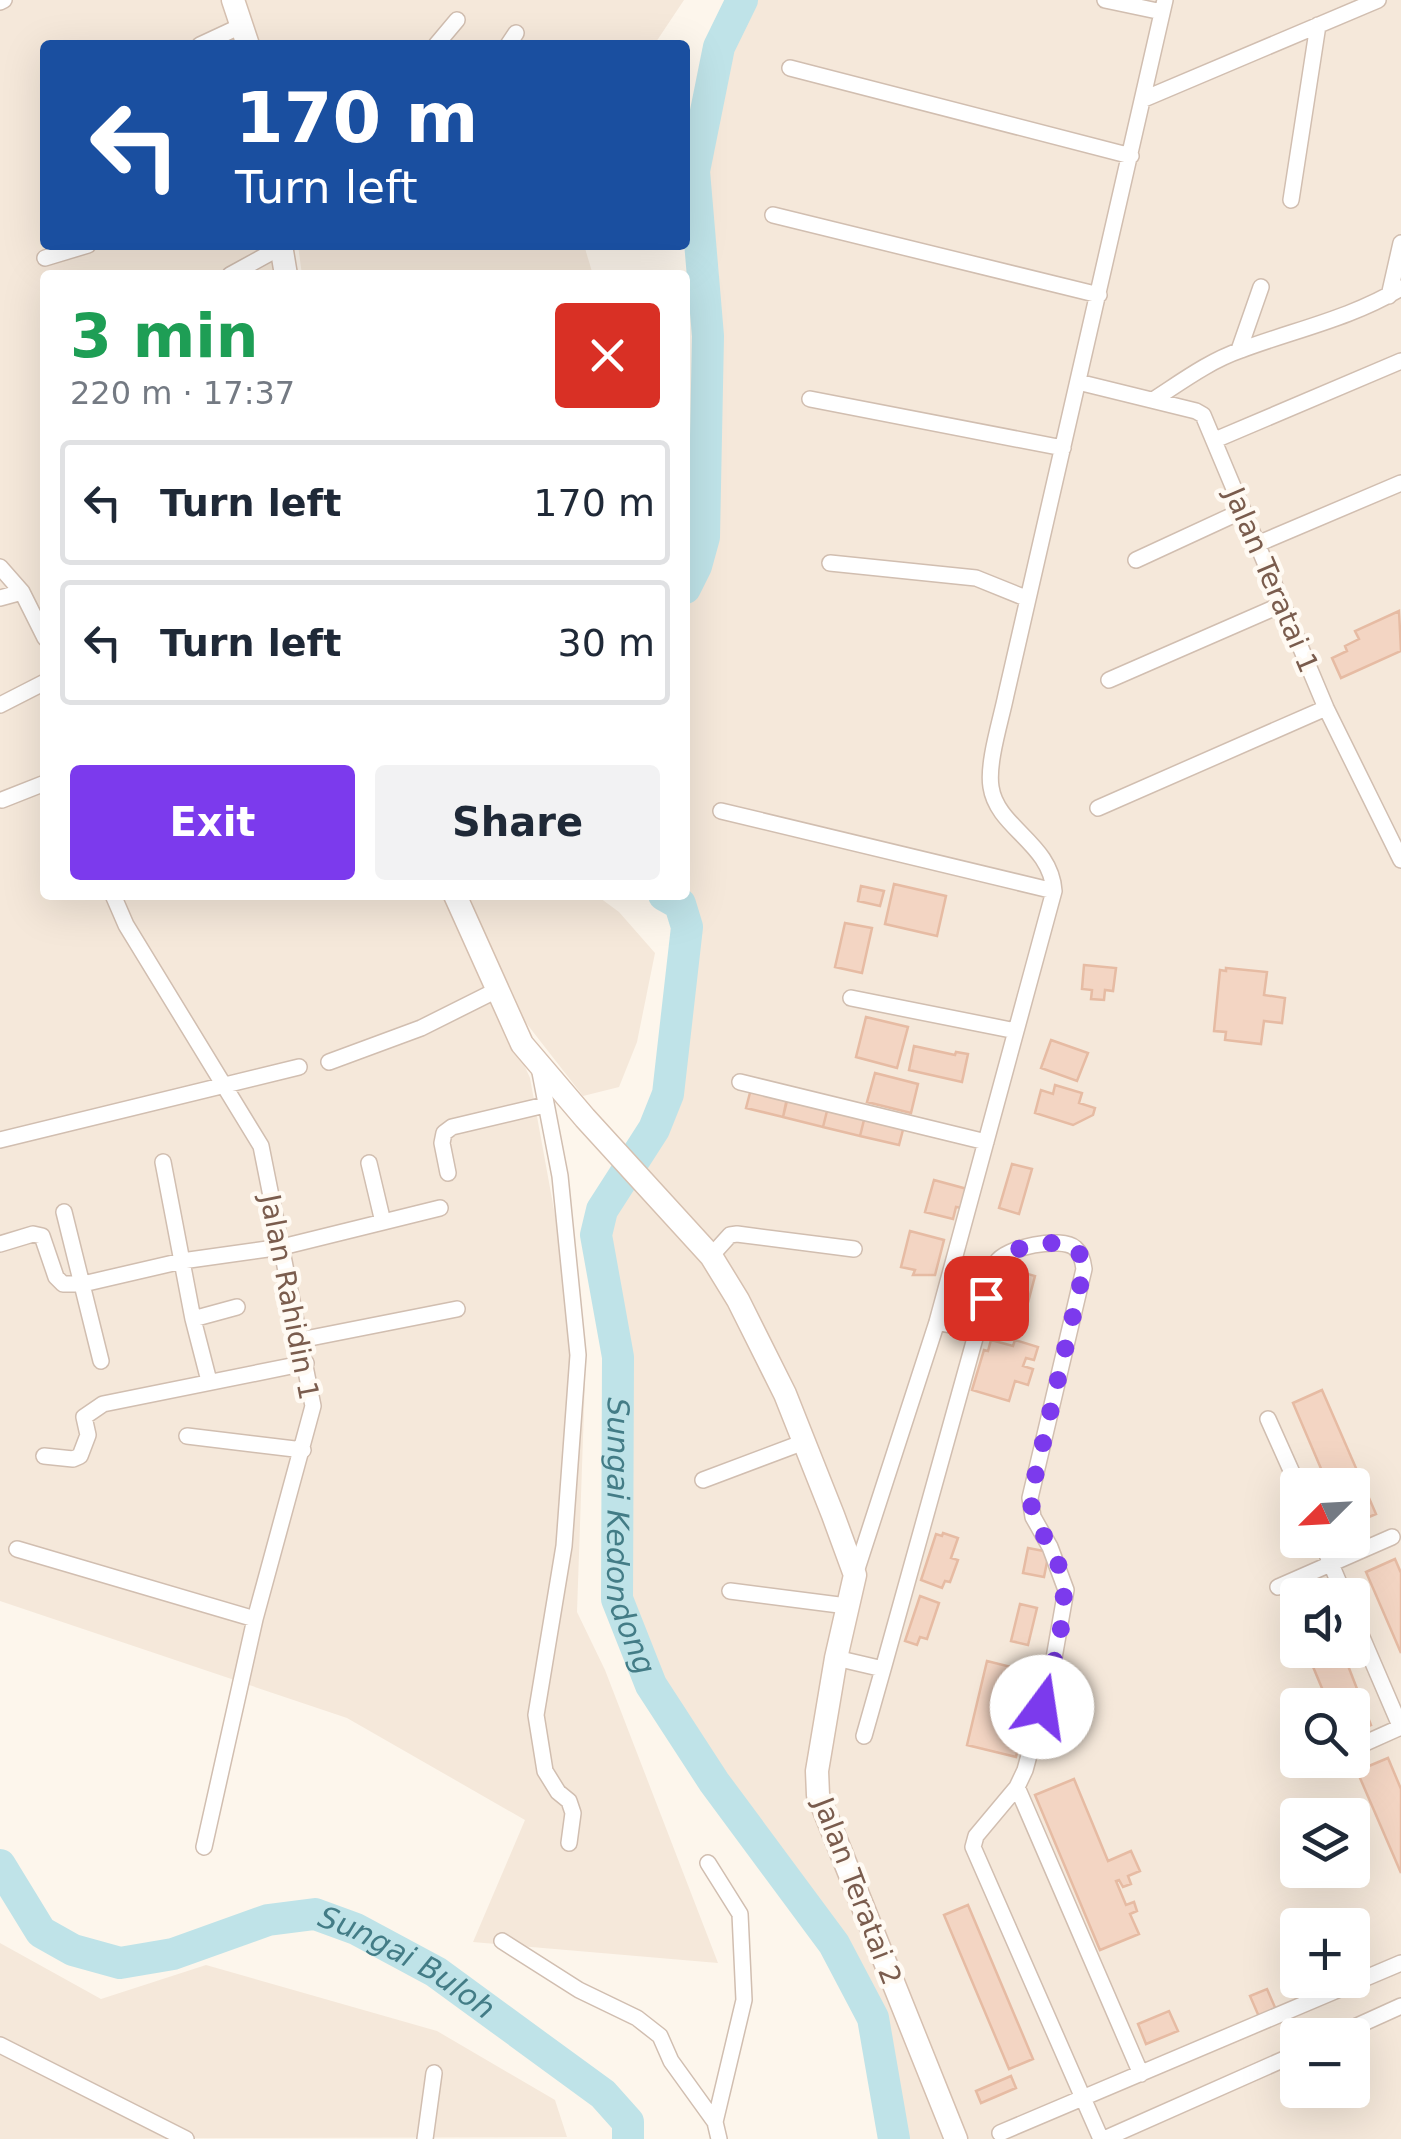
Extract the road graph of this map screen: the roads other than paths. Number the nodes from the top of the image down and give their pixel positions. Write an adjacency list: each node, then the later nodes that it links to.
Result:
1 (232, 0): 7 (street)
2 (1105, 0): 4 (street)
3 (1378, 0): 6 (street)
4 (1164, 6): 10 (street)
5 (457, 20): 8 (street)
6 (1318, 25): 10 (street); 12 (street)
7 (245, 35)
8 (440, 40)
9 (790, 68): 11 (street)
10 (1144, 99): 11 (street)
11 (1130, 156): 21 (street)
12 (1291, 200)
13 (773, 215): 21 (street)
14 (1401, 243): 20 (street)
15 (72, 250): 17 (street)
16 (274, 250): 18 (street)
17 (46, 258)
18 (239, 270)
19 (1261, 287): 22 (street)
20 (1395, 292): 22 (street)
21 (1098, 295): 24 (street)
22 (1239, 350): 26 (street)
23 (1401, 360): 27 (street)
24 (1078, 382): 26 (street, Jalan Teratai 1); 28 (street)
25 (810, 399): 28 (street)
26 (1153, 400): 27 (street, Jalan Teratai 1)
27 (1215, 440): 30 (street, Jalan Teratai 1)
28 (1063, 448): 37 (street)
29 (1401, 483): 31 (street)
30 (1242, 511): 31 (street, Jalan Teratai 1); 32 (street)
31 (1255, 545): 38 (street, Jalan Teratai 1)
32 (1136, 560)
33 (830, 562): 37 (street)
34 (0, 567): 35 (street)
35 (22, 592): 36 (street); 39 (street)
36 (0, 598)
37 (1028, 599): 49 (street)
38 (1281, 605): 40 (street); 43 (street, Jalan Teratai 1)
39 (40, 628)
40 (1110, 680)
41 (40, 684): 42 (street)
42 (0, 704)
43 (1326, 708): 46 (street); 48 (street, Jalan Teratai 1)
44 (40, 785): 45 (street)
45 (2, 800)
46 (1098, 808)
47 (721, 811): 49 (street)
48 (1401, 860)
49 (1054, 891): 54 (street)
50 (116, 900): 59 (street, Jalan Rahidin 1)
51 (457, 900): 52 (street)
52 (497, 990): 55 (street); 57 (street)
53 (851, 998): 54 (street)
54 (1016, 1032): 62 (street)
55 (329, 1062)
56 (300, 1067): 59 (street)
57 (538, 1067): 60 (street); 72 (street)
58 (740, 1082): 62 (street)
59 (227, 1086): 61 (street); 70 (street, Jalan Rahidin 1)
60 (545, 1105): 65 (street); 108 (street)
61 (0, 1140)
62 (986, 1142): 78 (street)
63 (164, 1162): 73 (street)
64 (369, 1163): 68 (street)
65 (448, 1173)
66 (440, 1208): 68 (street)
67 (64, 1212): 74 (street)
68 (383, 1222): 70 (street)
69 (0, 1244): 74 (street)
70 (282, 1247): 73 (street); 80 (street, Jalan Rahidin 1)
71 (854, 1249): 72 (street)
72 (712, 1256): 86 (street)
73 (182, 1261): 74 (street); 77 (street)
74 (83, 1284): 81 (street)
75 (237, 1308): 77 (street)
76 (458, 1309): 80 (street)
77 (194, 1319): 83 (street)
78 (936, 1322): 79 (street); 95 (street)
79 (977, 1331): 103 (street); 107 (street)
80 (300, 1340): 82 (street, Jalan Rahidin 1)
81 (101, 1361)
82 (306, 1364): 83 (street); 87 (street, Jalan Rahidin 1)
83 (210, 1382): 88 (street)
84 (1268, 1418): 89 (street)
85 (187, 1436): 87 (street)
86 (804, 1442): 90 (street); 95 (street)
87 (302, 1450): 100 (street, Jalan Rahidin 1)
88 (44, 1456)
89 (1290, 1468)
90 (703, 1480)
91 (1392, 1537): 94 (street)
92 (17, 1549): 100 (street)
93 (1328, 1558): 94 (street)
94 (1331, 1564): 96 (street); 97 (street)
95 (855, 1575): 99 (street, Jalan Teratai 2)
96 (1337, 1578)
97 (1278, 1587)
98 (730, 1592): 99 (street)
99 (848, 1606): 102 (street, Jalan Teratai 2)
100 (255, 1619): 109 (street, Jalan Rahidin 1)
101 (1370, 1656): 104 (street)
102 (836, 1658): 103 (street); 125 (street, Jalan Teratai 2)
103 (883, 1669): 105 (street)
104 (1401, 1727): 106 (street)
105 (864, 1736)
106 (1370, 1741)
107 (1017, 1787): 118 (street); 119 (street)
108 (569, 1843)
109 (204, 1847)
110 (708, 1864): 120 (street)
111 (502, 1940): 120 (street)
112 (1401, 1962): 118 (street)
113 (1401, 2006): 114 (street)
114 (1370, 2020)
115 (0, 2045): 123 (street)
116 (1280, 2060): 122 (street)
117 (434, 2073): 124 (street)
118 (1141, 2074): 119 (street)
119 (1083, 2098): 121 (street); 122 (street)
120 (717, 2131)
121 (1000, 2133)
122 (1111, 2137)
123 (186, 2139)
124 (426, 2139)
125 (956, 2139)

